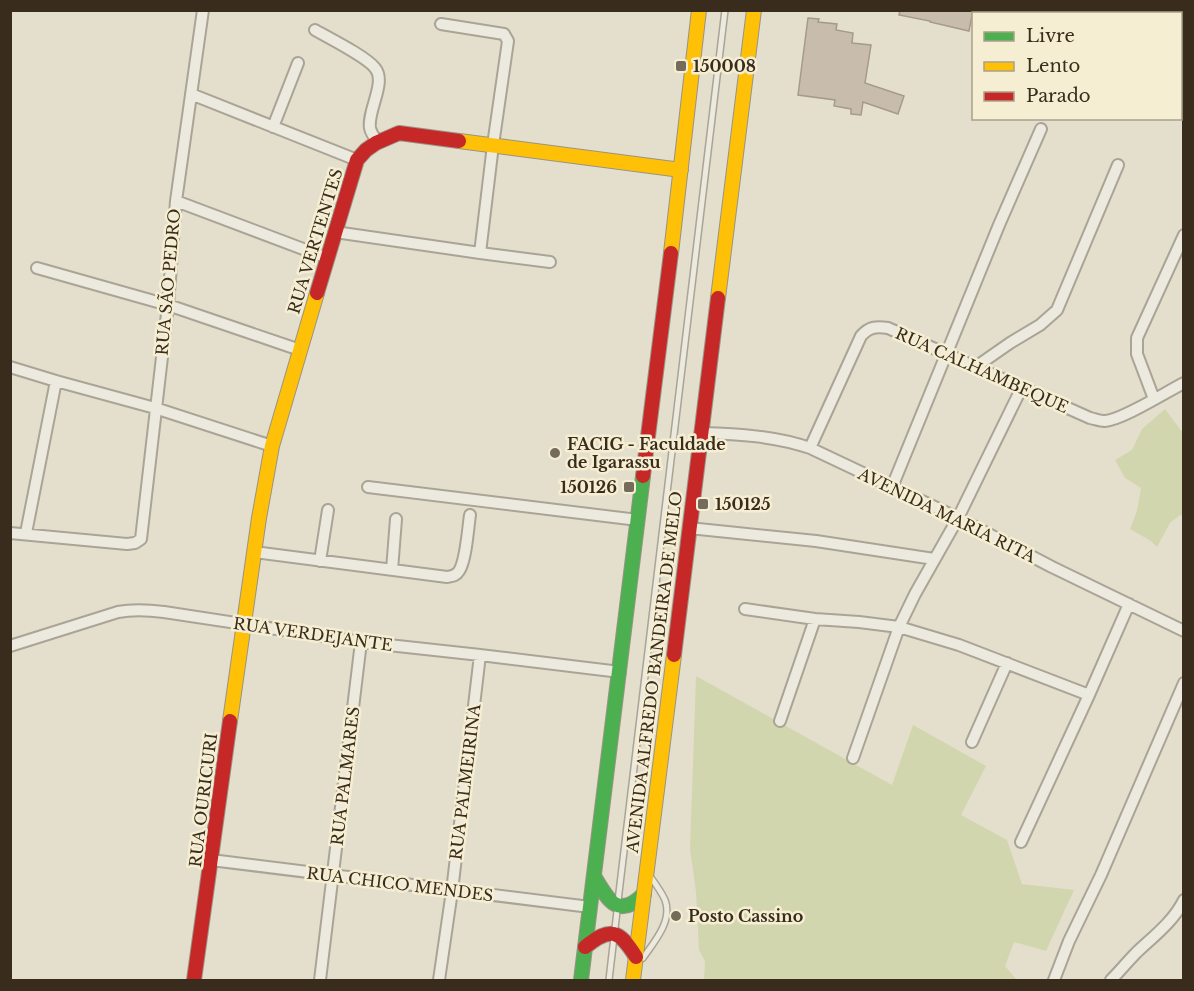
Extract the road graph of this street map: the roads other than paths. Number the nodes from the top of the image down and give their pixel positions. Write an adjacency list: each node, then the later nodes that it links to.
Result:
1 (203, 10): 8 (street, RUA SÃO PEDRO)
2 (699, 10): 15 (main road, AVENIDA ALFREDO BANDEIRA DE MELO)
3 (725, 10): 74 (lane)
4 (754, 10): 33 (main road, AVENIDA ALFREDO BANDEIRA DE MELO)
5 (441, 24): 12 (street)
6 (315, 30): 11 (street)
7 (298, 63): 9 (street)
8 (192, 94): 9 (street); 16 (street, RUA SÃO PEDRO)
9 (273, 127): 13 (street)
10 (1041, 129): 25 (street)
11 (377, 140): 12 (main road); 13 (main road, RUA VERTENTES)
12 (493, 145): 15 (main road); 19 (street)
13 (357, 160): 17 (main road, RUA VERTENTES)
14 (1118, 165): 26 (street)
15 (681, 170): 42 (main road, AVENIDA ALFREDO BANDEIRA DE MELO)
16 (176, 201): 20 (street); 23 (street, RUA SÃO PEDRO)
17 (334, 232): 19 (street); 20 (main road, RUA VERTENTES)
18 (1184, 235): 31 (street)
19 (480, 253): 21 (street)
20 (327, 258): 24 (main road, RUA VERTENTES)
21 (550, 262)
22 (37, 268): 23 (street)
23 (168, 305): 24 (street); 32 (street, RUA SÃO PEDRO)
24 (300, 350): 34 (main road, RUA VERTENTES)
25 (945, 354): 26 (street, RUA CALHAMBEQUE); 35 (street, RUA CALHAMBEQUE); 37 (street)
26 (977, 366): 30 (street, RUA CALHAMBEQUE)
27 (10, 367): 28 (street)
28 (56, 381): 32 (street); 45 (street)
29 (1184, 383): 31 (street, RUA CALHAMBEQUE)
30 (1022, 387): 31 (street, RUA CALHAMBEQUE); 40 (street)
31 (1154, 399)
32 (155, 408): 34 (street); 45 (street, RUA SÃO PEDRO)
33 (701, 433): 35 (street, AVENIDA MARIA RITA); 43 (main road, AVENIDA ALFREDO BANDEIRA DE MELO)
34 (272, 446): 46 (main road, RUA VERTENTES)
35 (810, 448): 37 (street, AVENIDA MARIA RITA)
36 (368, 487): 42 (street)
37 (892, 487): 40 (street, AVENIDA MARIA RITA)
38 (328, 510): 48 (street)
39 (470, 515): 49 (street)
40 (958, 518): 47 (street); 50 (street, AVENIDA MARIA RITA)
41 (396, 519): 49 (street)
42 (638, 520): 60 (main road, AVENIDA ALFREDO BANDEIRA DE MELO)
43 (689, 528): 47 (street); 68 (main road, AVENIDA ALFREDO BANDEIRA DE MELO)
44 (10, 532): 45 (street)
45 (26, 533)
46 (254, 552): 48 (street); 53 (main road, RUA VERTENTES)
47 (934, 559): 54 (street)
48 (320, 561): 49 (street)
49 (392, 570)
50 (1129, 604): 55 (street, AVENIDA MARIA RITA); 62 (street)
51 (745, 609): 52 (street)
52 (815, 619): 54 (street); 63 (street)
53 (243, 624): 56 (street, RUA VERDEJANTE); 57 (street, RUA VERDEJANTE); 67 (main road, RUA OURICURI)
54 (899, 627): 59 (street); 65 (street)
55 (1184, 631)
56 (361, 642): 58 (street, RUA VERDEJANTE); 69 (street, RUA PALMARES)
57 (10, 646)
58 (480, 655): 60 (street, RUA VERDEJANTE); 71 (street, RUA PALMEIRINA)
59 (1007, 663): 62 (street); 64 (street)
60 (620, 672): 70 (main road, AVENIDA ALFREDO BANDEIRA DE MELO)
61 (1184, 683): 84 (street)
62 (1089, 695): 66 (street)
63 (780, 721)
64 (972, 742)
65 (853, 758)
66 (1021, 842)
67 (211, 860): 69 (street, RUA CHICO MENDES); 79 (main road, RUA OURICURI)
68 (646, 870): 72 (main road, AVENIDA ALFREDO BANDEIRA DE MELO); 78 (lane)
69 (334, 876): 71 (street, RUA CHICO MENDES); 80 (street, RUA PALMARES)
70 (594, 876): 74 (main road); 75 (main road, AVENIDA ALFREDO BANDEIRA DE MELO)
71 (452, 891): 75 (street, RUA CHICO MENDES); 81 (street, RUA PALMEIRINA)
72 (644, 894): 74 (main road); 78 (main road, AVENIDA ALFREDO BANDEIRA DE MELO)
73 (1181, 905): 85 (street)
74 (617, 906): 76 (lane)
75 (590, 907): 77 (main road, AVENIDA ALFREDO BANDEIRA DE MELO)
76 (614, 933): 77 (main road); 78 (main road); 83 (lane)
77 (585, 947): 82 (main road, AVENIDA ALFREDO BANDEIRA DE MELO)
78 (635, 969)
79 (194, 981)
80 (320, 981)
81 (439, 981)
82 (580, 981)
83 (609, 981)
84 (1054, 981)
85 (1111, 981)

